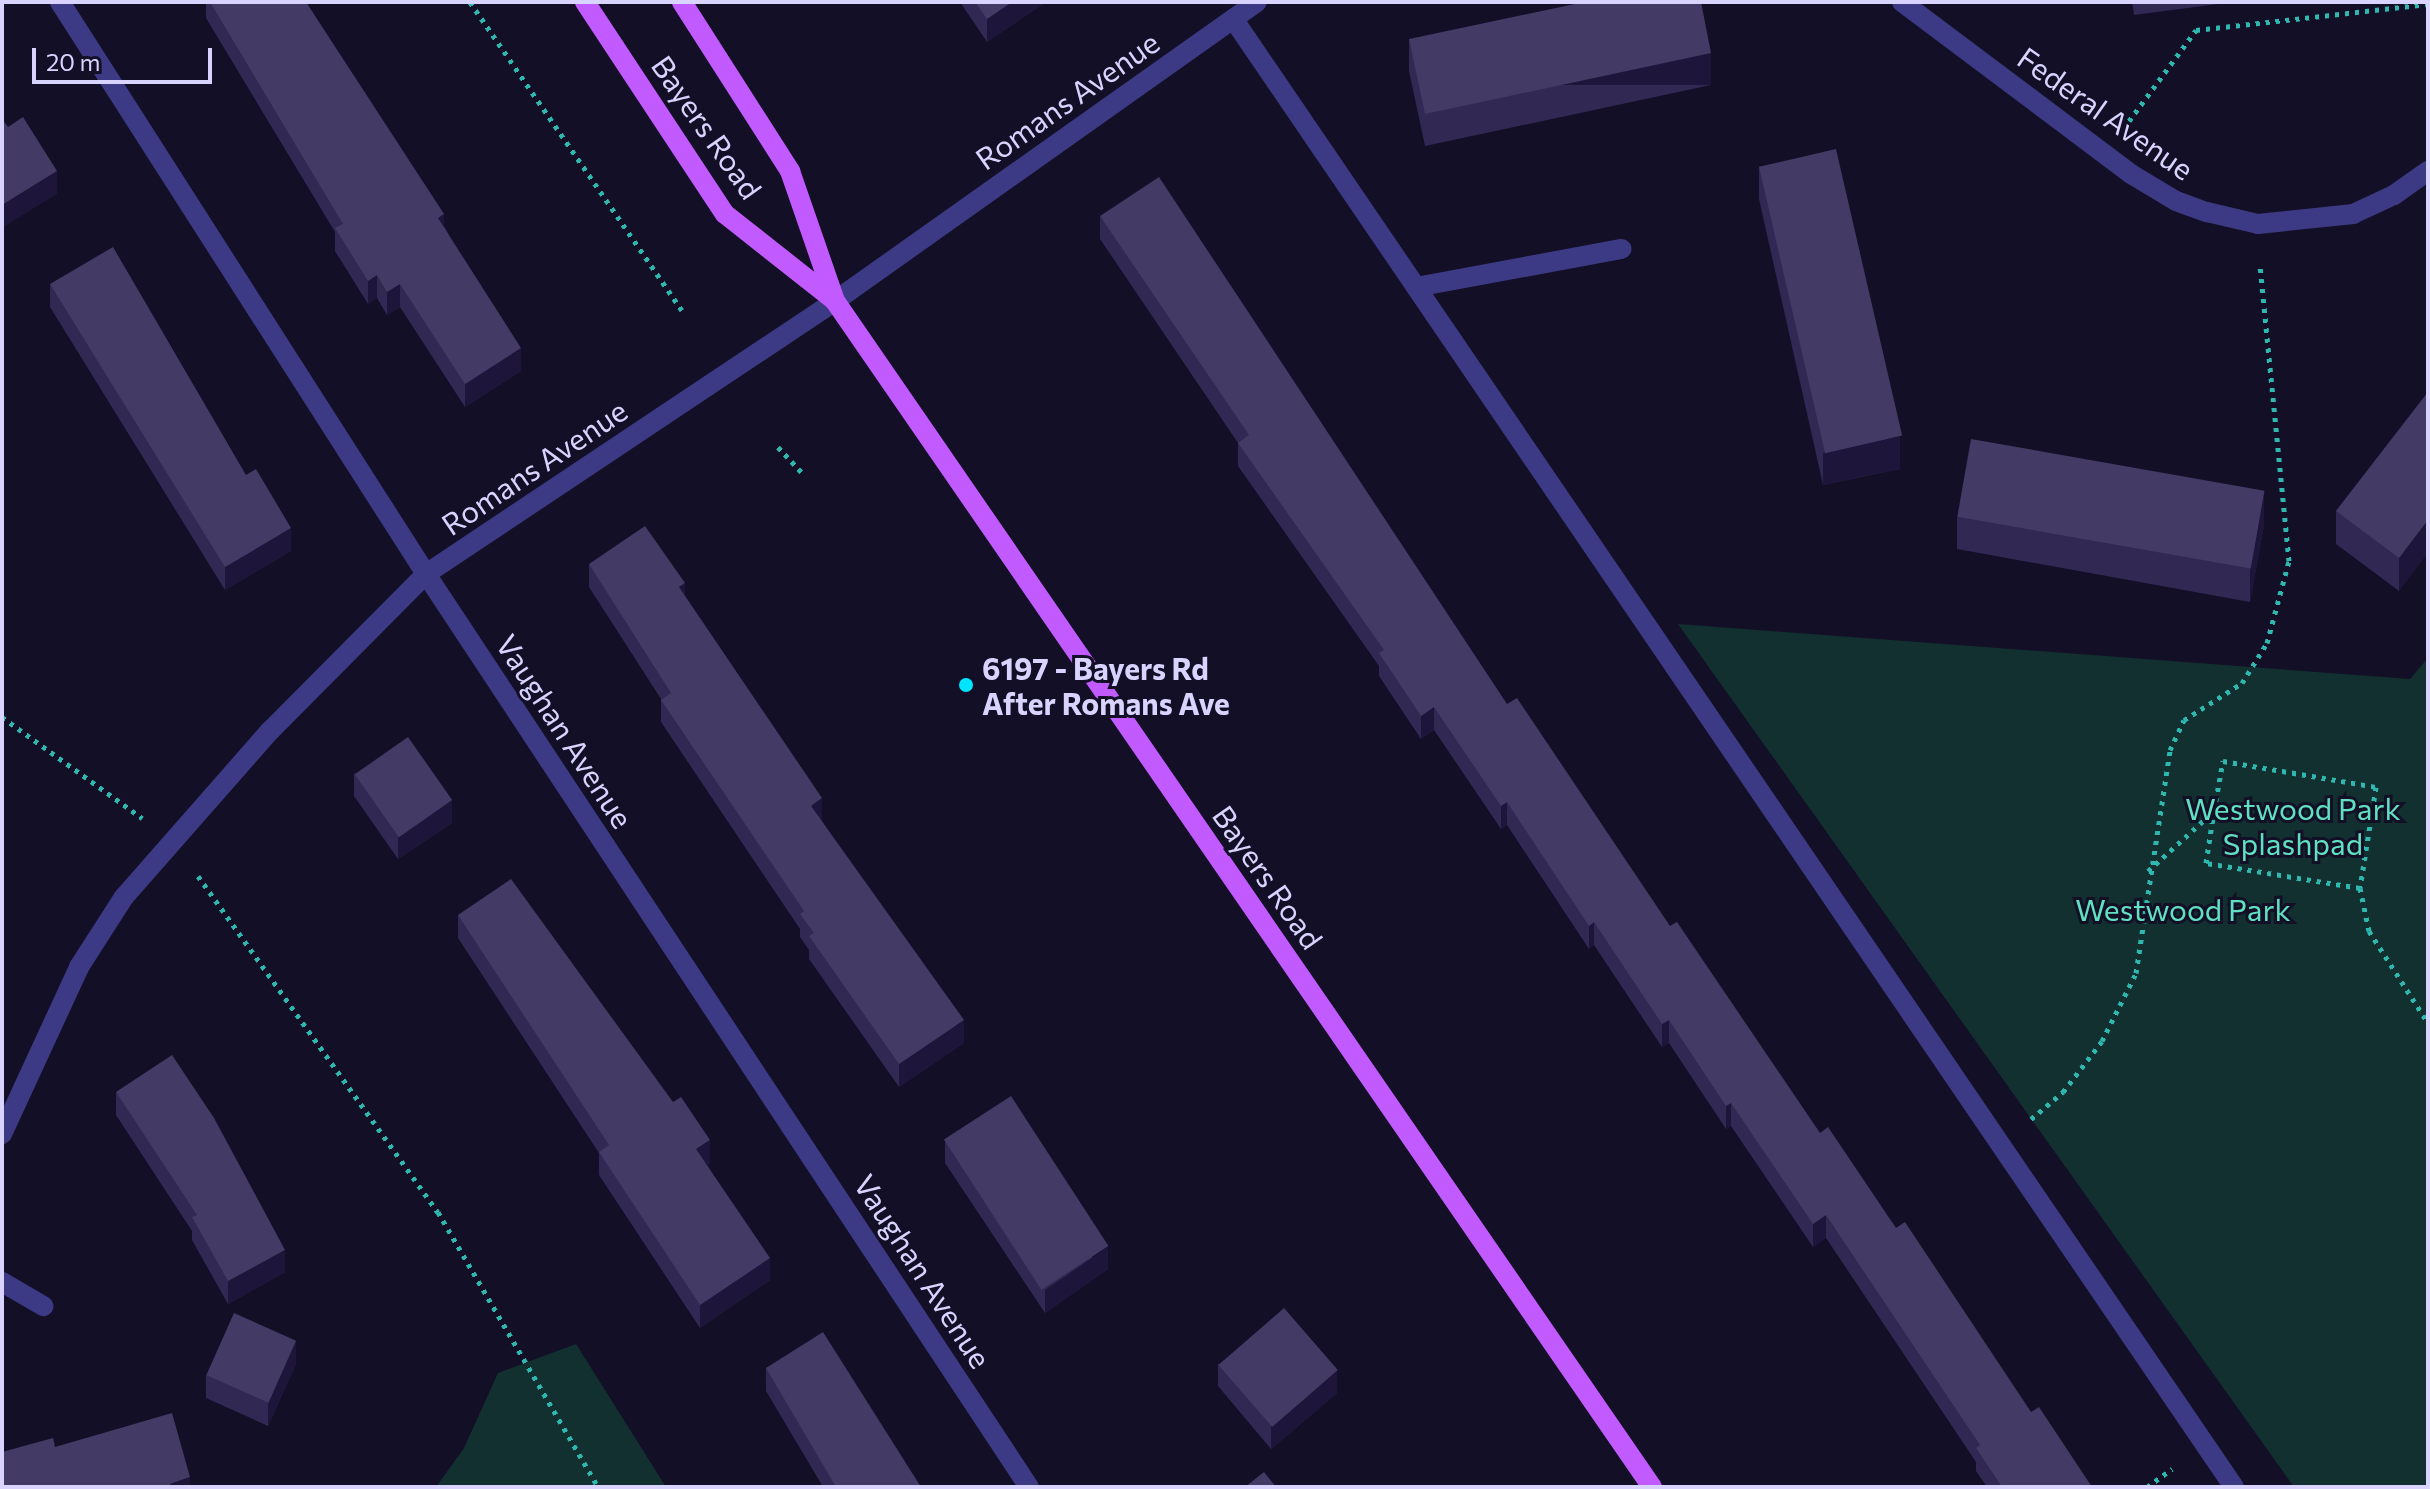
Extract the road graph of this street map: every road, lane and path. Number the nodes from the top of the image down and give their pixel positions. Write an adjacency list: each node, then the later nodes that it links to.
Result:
1 (60, 2): 18 (street, Vaughan Avenue)
2 (470, 2): 15 (path)
3 (585, 2): 14 (main road, Bayers Road)
4 (682, 2): 14 (main road, Bayers Road)
5 (1257, 2): 8 (street, Romans Avenue)
6 (1902, 2): 9 (street, Federal Avenue)
7 (2428, 4): 9 (path)
8 (1234, 20): 13 (street); 14 (street, Romans Avenue)
9 (2105, 154): 11 (street, Federal Avenue)
10 (2428, 171): 11 (street, Federal Avenue)
11 (2258, 224): 22 (path)
12 (1622, 249): 13 (street)
13 (1416, 287): 26 (street)
14 (835, 301): 18 (street, Romans Avenue); 31 (main road, Bayers Road)
15 (682, 310)
16 (778, 447): 17 (path)
17 (803, 474)
18 (426, 574): 21 (street, Romans Avenue); 30 (street, Vaughan Avenue)
19 (2, 717): 21 (path)
20 (2214, 811): 22 (path); 23 (path); 23 (path)
21 (171, 839): 25 (street, Romans Avenue); 29 (path)
22 (2147, 872): 26 (path)
23 (2360, 888): 24 (path)
24 (2428, 1023)
25 (2, 1134)
26 (2000, 1145): 32 (street)
27 (2, 1282): 28 (street)
28 (43, 1306)
29 (598, 1487)
30 (1029, 1487)
31 (1652, 1487)
32 (2234, 1487)

